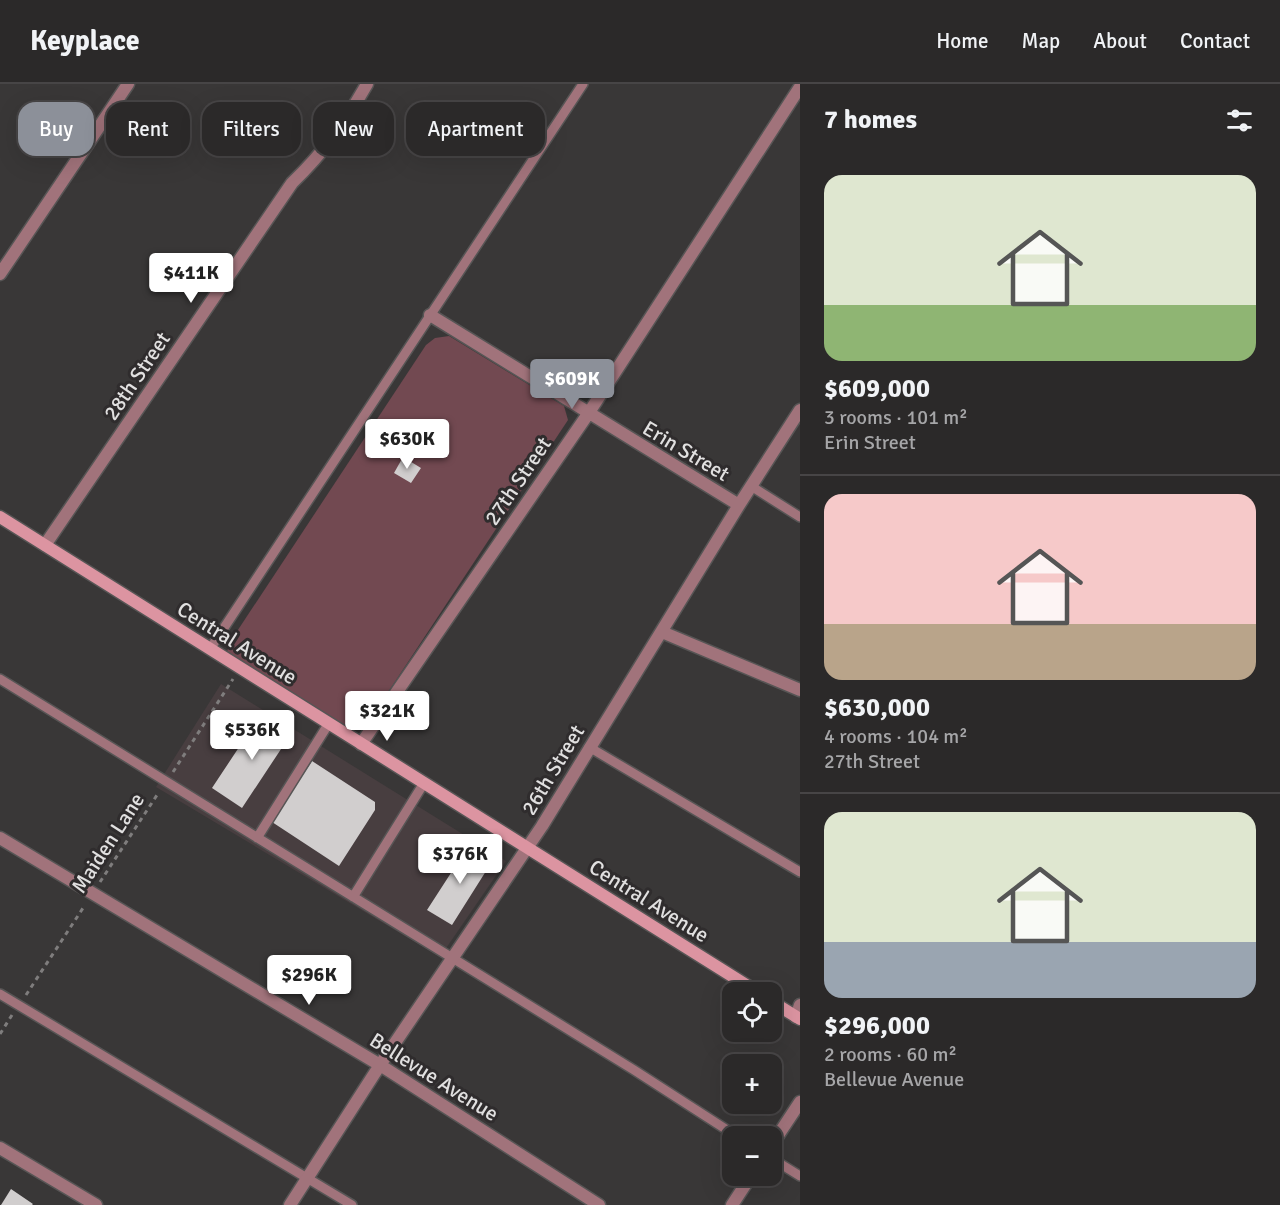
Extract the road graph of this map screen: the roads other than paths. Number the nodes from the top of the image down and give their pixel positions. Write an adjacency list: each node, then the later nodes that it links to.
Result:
1 (128, 84): 5 (street)
2 (367, 84): 13 (street, 28th Street)
3 (583, 84): 6 (lane)
4 (800, 87): 8 (street, 27th Street)
5 (0, 274)
6 (430, 315): 8 (street, Erin Street); 15 (lane)
7 (800, 410): 9 (street, 26th Street)
8 (588, 414): 10 (street, Erin Street); 19 (street, 27th Street)
9 (751, 486): 10 (street, 26th Street); 12 (lane)
10 (739, 505): 14 (street, 26th Street)
11 (0, 517): 13 (street, Central Avenue)
12 (800, 517)
13 (45, 545): 15 (street, Central Avenue)
14 (662, 632): 17 (street); 20 (street, 26th Street)
15 (210, 648): 18 (street, Central Avenue)
16 (0, 679): 23 (lane)
17 (800, 690)
18 (329, 723): 19 (street, Central Avenue); 23 (lane)
19 (361, 744): 21 (street, Central Avenue)
20 (589, 747): 24 (street, 26th Street); 25 (lane)
21 (424, 783): 24 (street, Central Avenue); 26 (lane)
22 (0, 838): 32 (street, Bellevue Avenue)
23 (257, 838): 26 (lane)
24 (527, 848): 27 (street, 26th Street); 28 (street, Central Avenue)
25 (800, 872)
26 (353, 897): 27 (lane)
27 (453, 959): 32 (street, 26th Street); 34 (lane)
28 (741, 982)
29 (0, 994): 39 (lane)
30 (782, 1006): 31 (street)
31 (799, 1013)
32 (380, 1065): 39 (street, 26th Street); 44 (street, Bellevue Avenue)
33 (800, 1101): 35 (street)
34 (722, 1127)
35 (782, 1129)
36 (0, 1148): 41 (street)
37 (782, 1165): 38 (lane)
38 (800, 1176)
39 (309, 1178): 42 (street, 26th Street); 43 (lane)
40 (744, 1186): 45 (street)
41 (96, 1205)
42 (290, 1205)
43 (352, 1205)
44 (599, 1205)
45 (732, 1205)

